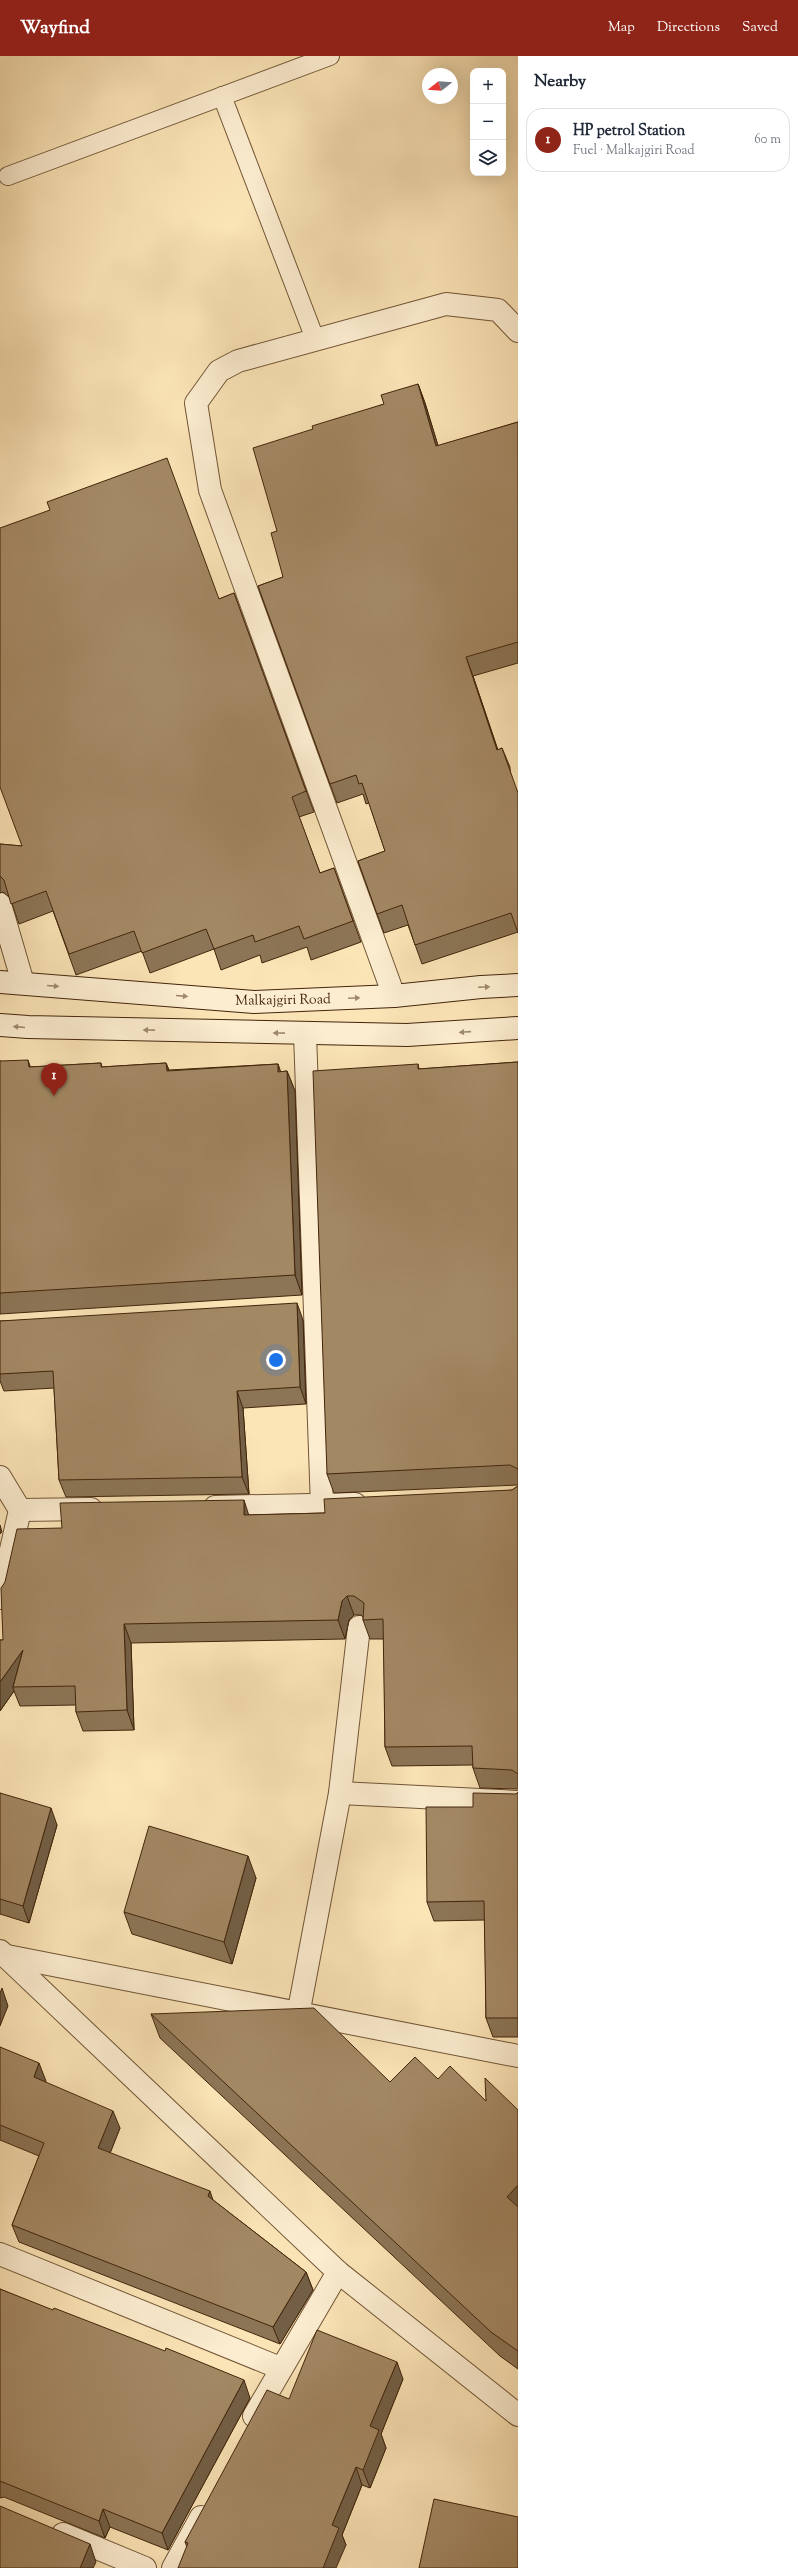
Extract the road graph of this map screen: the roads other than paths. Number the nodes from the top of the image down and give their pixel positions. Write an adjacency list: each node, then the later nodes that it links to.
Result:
1 (330, 56): 2 (lane)
2 (222, 96): 3 (lane); 5 (lane)
3 (8, 176)
4 (518, 331): 5 (street)
5 (315, 339): 10 (street)
6 (0, 904): 8 (street)
7 (0, 982): 8 (street, Malkajgiri Road)
8 (23, 983): 10 (street, Malkajgiri Road, one-way to 10)
9 (518, 986): 10 (street, Malkajgiri Road, one-way to 9)
10 (394, 996)
11 (0, 1025): 13 (street, one-way to 11)
12 (518, 1028): 13 (street, one-way to 13)
13 (305, 1034): 14 (street)
14 (316, 1307): 15 (street); 18 (street)
15 (292, 1308)
16 (0, 1477): 21 (street)
17 (377, 1503): 18 (street)
18 (322, 1506): 19 (street)
19 (195, 1507)
20 (115, 1508): 21 (street)
21 (20, 1510): 22 (street)
22 (0, 1598)
23 (359, 1627): 24 (street)
24 (340, 1793): 25 (street); 27 (street)
25 (518, 1802)
26 (3, 1954): 27 (street); 30 (street)
27 (298, 2015): 28 (street)
28 (518, 2056)
29 (0, 2254): 31 (street)
30 (338, 2272): 31 (street); 32 (street)
31 (280, 2368): 33 (street)
32 (518, 2415)
33 (243, 2437)
34 (210, 2499): 37 (street)
35 (44, 2527): 36 (street)
36 (145, 2568)
37 (174, 2568)

